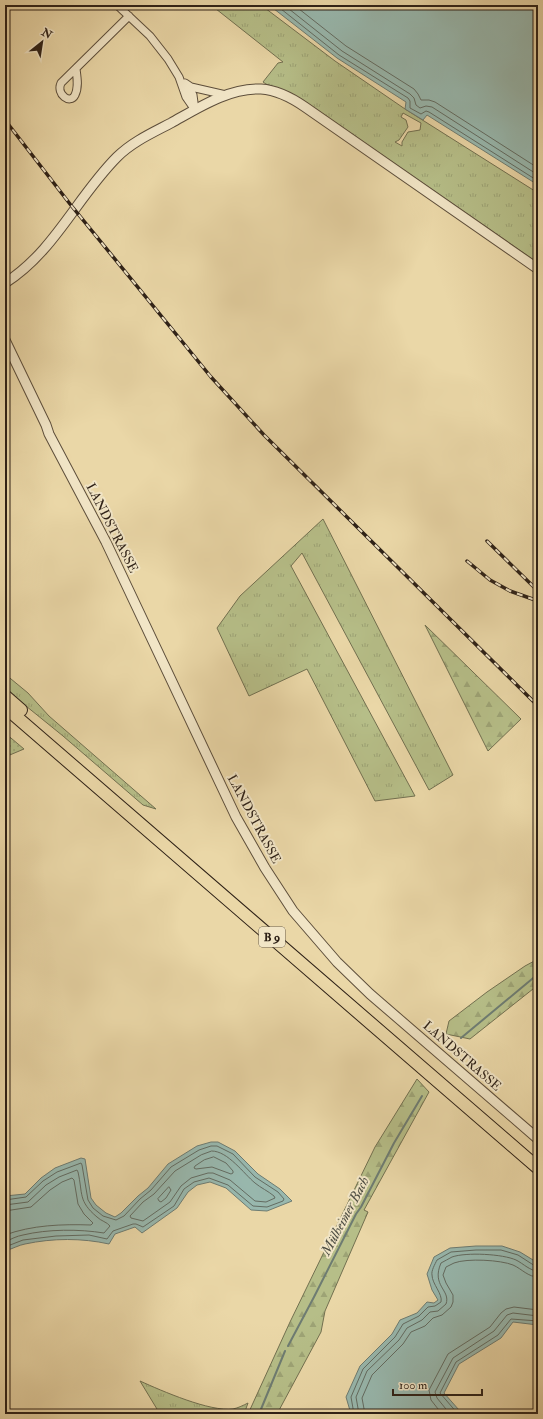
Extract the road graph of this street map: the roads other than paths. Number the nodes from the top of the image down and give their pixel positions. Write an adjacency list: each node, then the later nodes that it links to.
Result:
1 (117, 5): 2 (street)
2 (129, 16): 3 (street); 4 (street)
3 (76, 69)
4 (179, 77): 5 (street); 7 (street)
5 (185, 83): 6 (street); 7 (street)
6 (226, 95): 7 (street); 9 (street)
7 (194, 110): 8 (street)
8 (24, 268): 10 (street); 11 (street)
9 (538, 269)
10 (5, 275)
11 (5, 283)
12 (5, 340): 14 (street)
13 (5, 353): 14 (street)
14 (49, 434): 17 (street, LANDSTRASSE)
15 (5, 696): 18 (highway, B 9)
16 (5, 707): 19 (highway, B 9)
17 (538, 1139)
18 (538, 1157)
19 (538, 1168)

